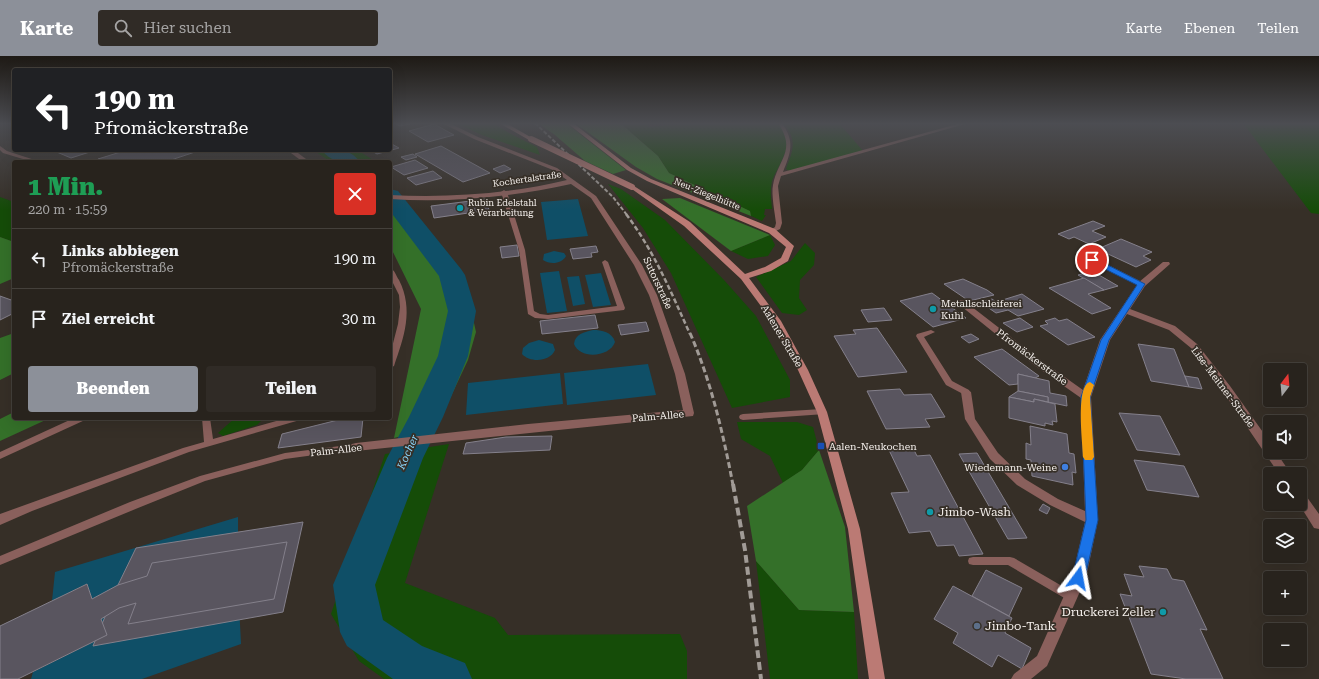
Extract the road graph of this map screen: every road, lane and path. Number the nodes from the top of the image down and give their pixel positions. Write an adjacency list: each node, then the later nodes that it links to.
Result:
1 (4, 152): 8 (lane)
2 (293, 152): 9 (street)
3 (512, 152): 11 (street, Kochertalstraße)
4 (559, 152): 19 (street, Aalener Straße, bridge)
5 (607, 152): 14 (street, Neu-Ziegelhütte)
6 (787, 152): 10 (lane)
7 (862, 152): 10 (lane)
8 (31, 160)
9 (304, 160)
10 (779, 175): 14 (lane)
11 (573, 181): 12 (street, Kochertalstraße); 28 (street, Sutorstraße)
12 (504, 192): 13 (street, Kochertalstraße); 16 (lane)
13 (392, 197)
14 (772, 231): 19 (street, Neu-Ziegelhütte)
15 (1092, 260): 20 (lane)
16 (605, 262)
17 (1166, 264): 20 (street)
18 (392, 274): 24 (lane)
19 (744, 277): 27 (street, Aalener Straße)
20 (1142, 284): 22 (street)
21 (960, 302): 26 (street, Pfromäckerstraße)
22 (1125, 310): 26 (street); 33 (street, Lise-Meitner-Straße)
23 (931, 332): 25 (lane)
24 (392, 360)
25 (966, 392): 40 (street)
26 (1086, 397): 40 (street)
27 (822, 412): 29 (lane); 46 (street, Aalener Straße)
28 (689, 413): 35 (street, Palm-Allee)
29 (743, 417)
30 (78, 420): 36 (lane)
31 (206, 420): 34 (lane)
32 (282, 420): 34 (lane)
33 (1263, 442)
34 (209, 444): 38 (lane)
35 (356, 447): 43 (lane, Palm-Allee)
36 (0, 456)
37 (1307, 506): 42 (street)
38 (28, 508): 39 (lane); 41 (lane)
39 (0, 518)
40 (1092, 520): 45 (street)
41 (0, 521)
42 (1319, 524)
43 (0, 562)
44 (973, 562): 45 (lane)
45 (1070, 596): 47 (street)
46 (877, 679)
47 (1019, 679)

